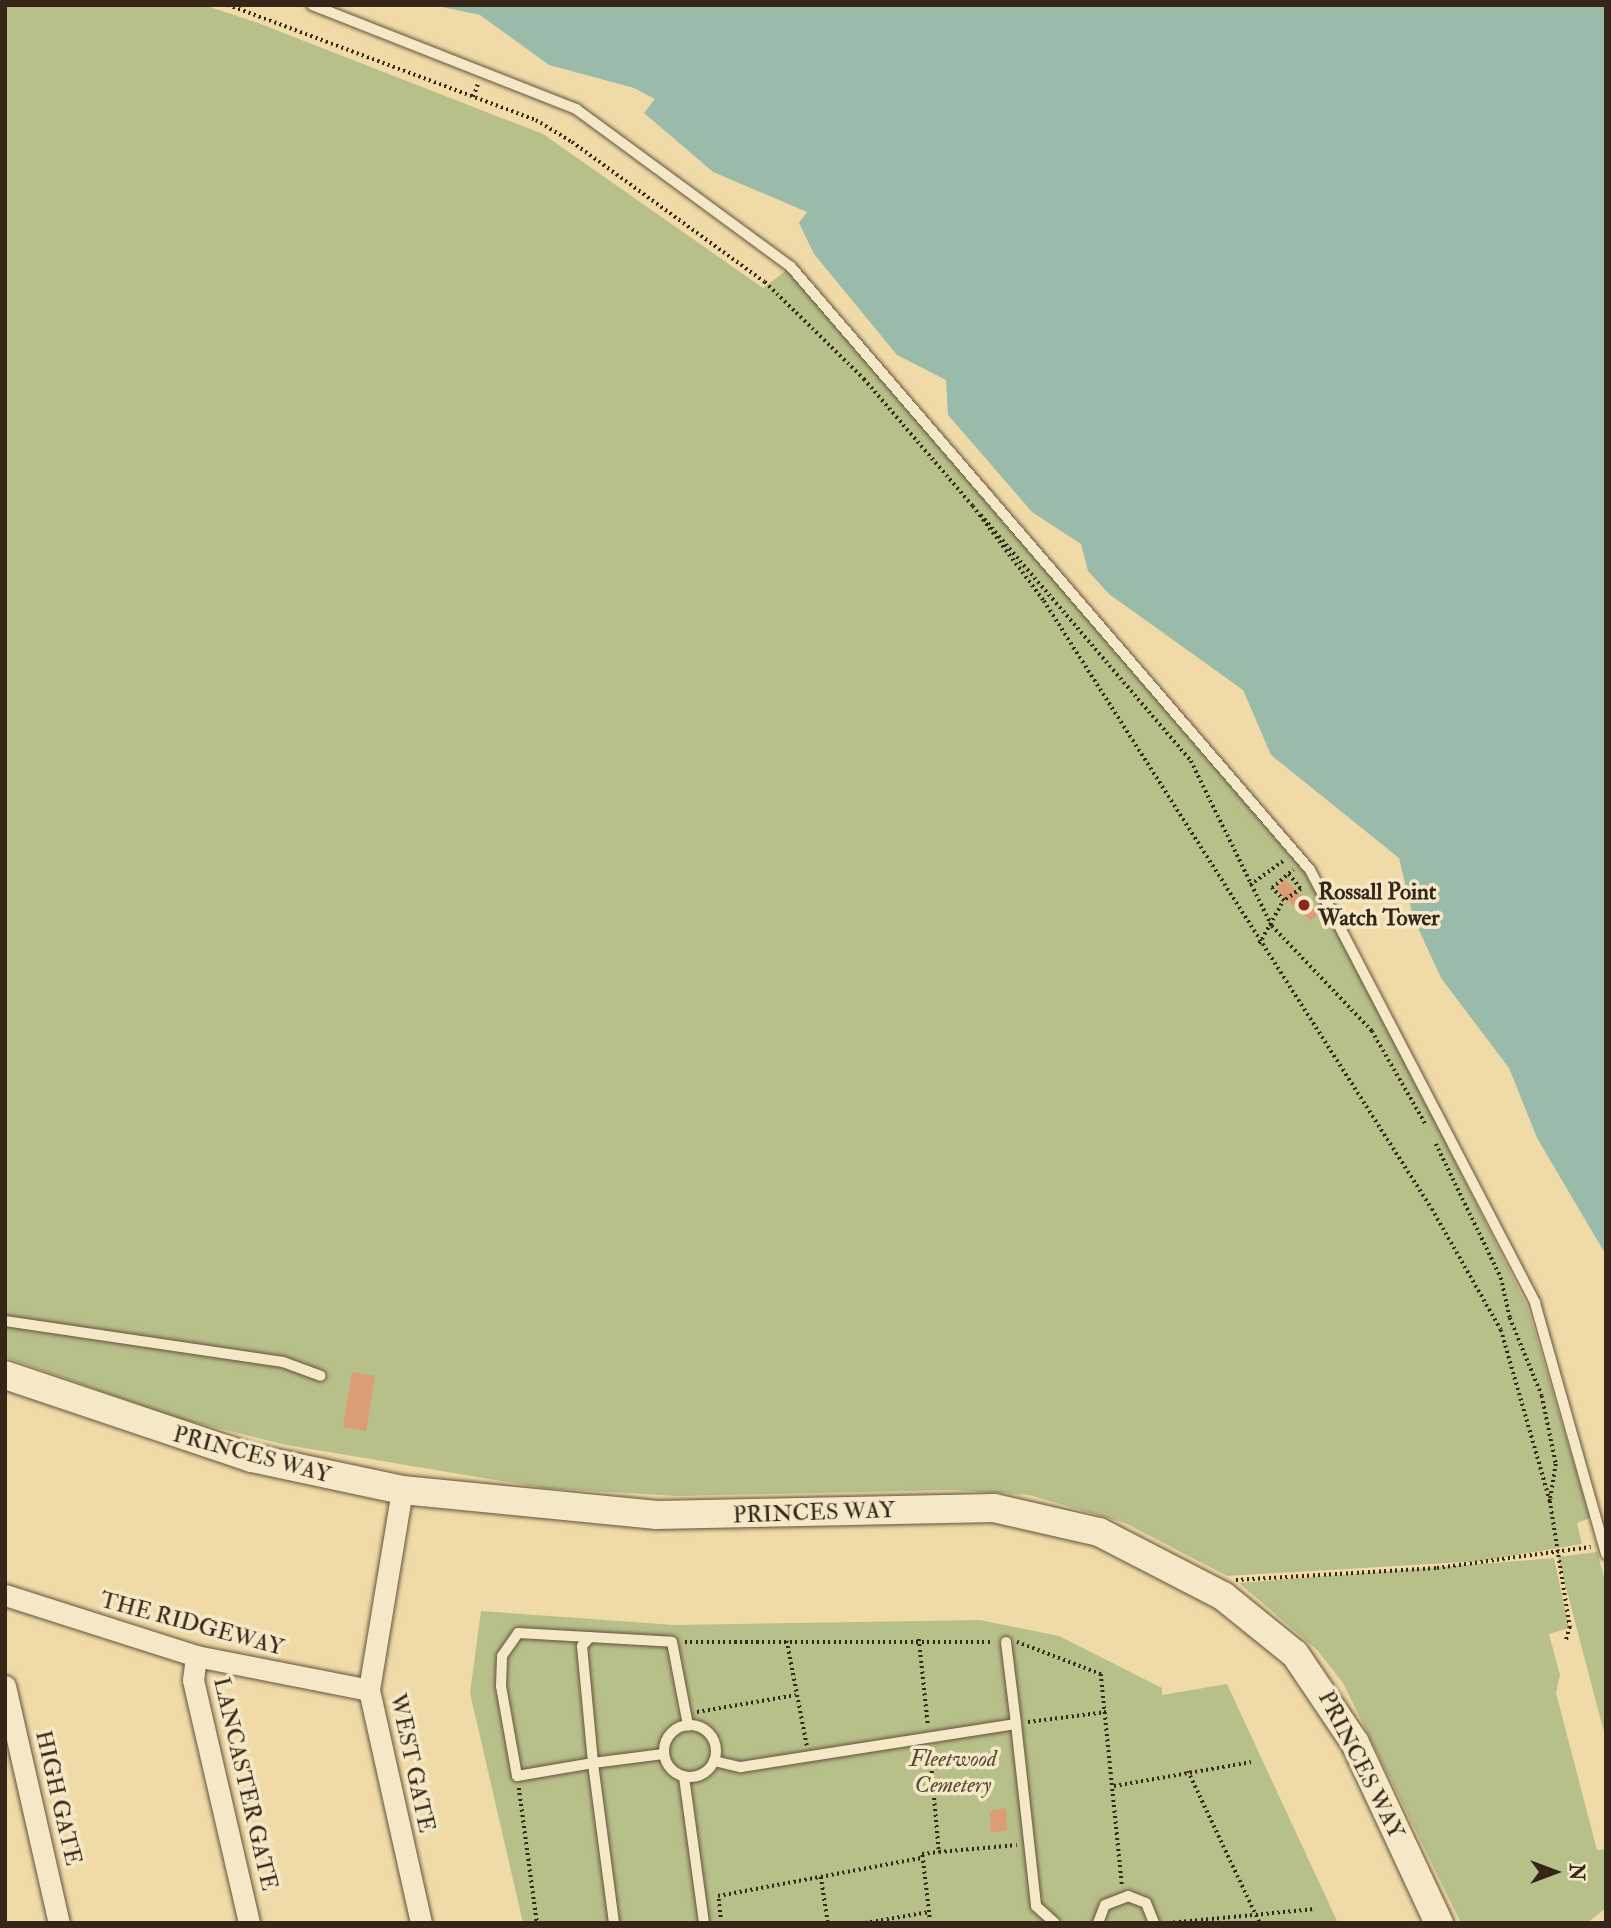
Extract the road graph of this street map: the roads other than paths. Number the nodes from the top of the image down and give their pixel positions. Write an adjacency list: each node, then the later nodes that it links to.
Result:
1 (312, 5): 6 (lane)
2 (5, 1321): 4 (lane)
3 (5, 1376): 5 (street, PRINCES WAY)
4 (321, 1376)
5 (402, 1490): 12 (street, WEST GATE); 27 (street, PRINCES WAY)
6 (1605, 1550)
7 (5, 1595): 10 (street, THE RIDGEWAY)
8 (590, 1637): 13 (lane); 17 (lane); 17 (lane)
9 (1006, 1642): 14 (lane)
10 (196, 1656): 12 (street, THE RIDGEWAY); 20 (street, LANCASTER GATE)
11 (5, 1686): 19 (street, HIGH GATE)
12 (369, 1690): 21 (street, WEST GATE)
13 (686, 1720): 15 (lane); 16 (lane)
14 (1016, 1724): 16 (lane); 24 (lane)
15 (663, 1754): 17 (lane); 18 (lane)
16 (714, 1762): 18 (lane)
17 (593, 1763): 22 (lane)
18 (684, 1777): 23 (lane)
19 (59, 1923)
20 (249, 1923)
21 (421, 1923)
22 (614, 1923)
23 (704, 1923)
24 (1055, 1923)
25 (1098, 1923): 26 (lane)
26 (1154, 1923)
27 (1439, 1923)

